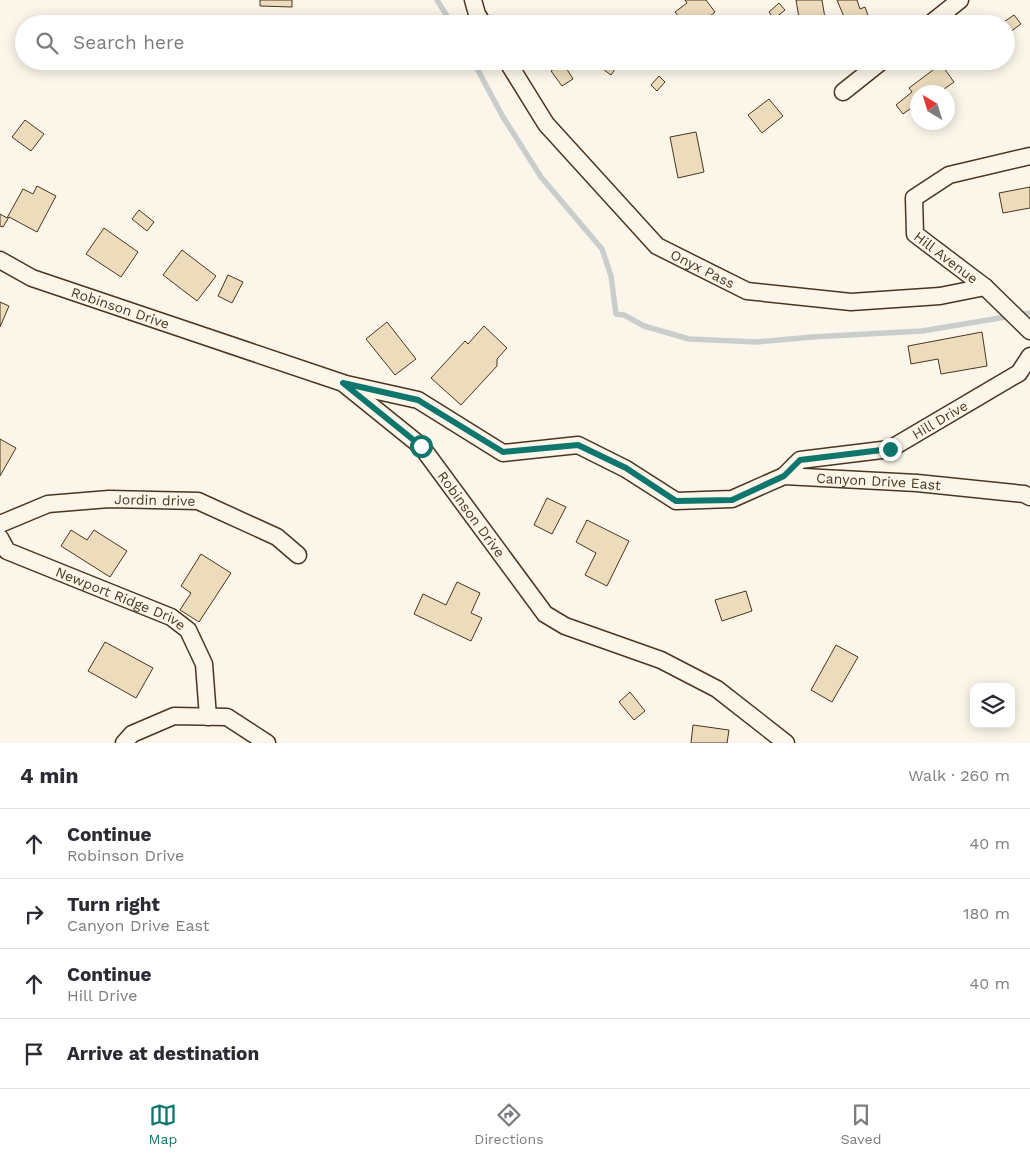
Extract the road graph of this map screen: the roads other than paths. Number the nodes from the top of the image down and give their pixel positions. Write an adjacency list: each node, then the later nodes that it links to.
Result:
1 (473, 0): 3 (street)
2 (960, 0): 4 (street)
3 (478, 15)
4 (941, 15)
5 (513, 70): 10 (street, Onyx Pass)
6 (871, 70): 7 (street)
7 (843, 92)
8 (1030, 156): 10 (street, Hill Avenue)
9 (0, 260): 13 (street, Robinson Drive)
10 (984, 287): 11 (street)
11 (1030, 331)
12 (1030, 356): 14 (street, Hill Drive)
13 (343, 383): 14 (street, Canyon Drive East); 22 (street, Robinson Drive)
14 (784, 476): 15 (street, Canyon Drive East)
15 (1030, 497)
16 (0, 524): 18 (street, Jordin drive)
17 (0, 538): 19 (street, Newport Ridge Drive)
18 (298, 555)
19 (208, 717): 20 (street); 21 (street)
20 (124, 743)
21 (267, 743)
22 (786, 743)

